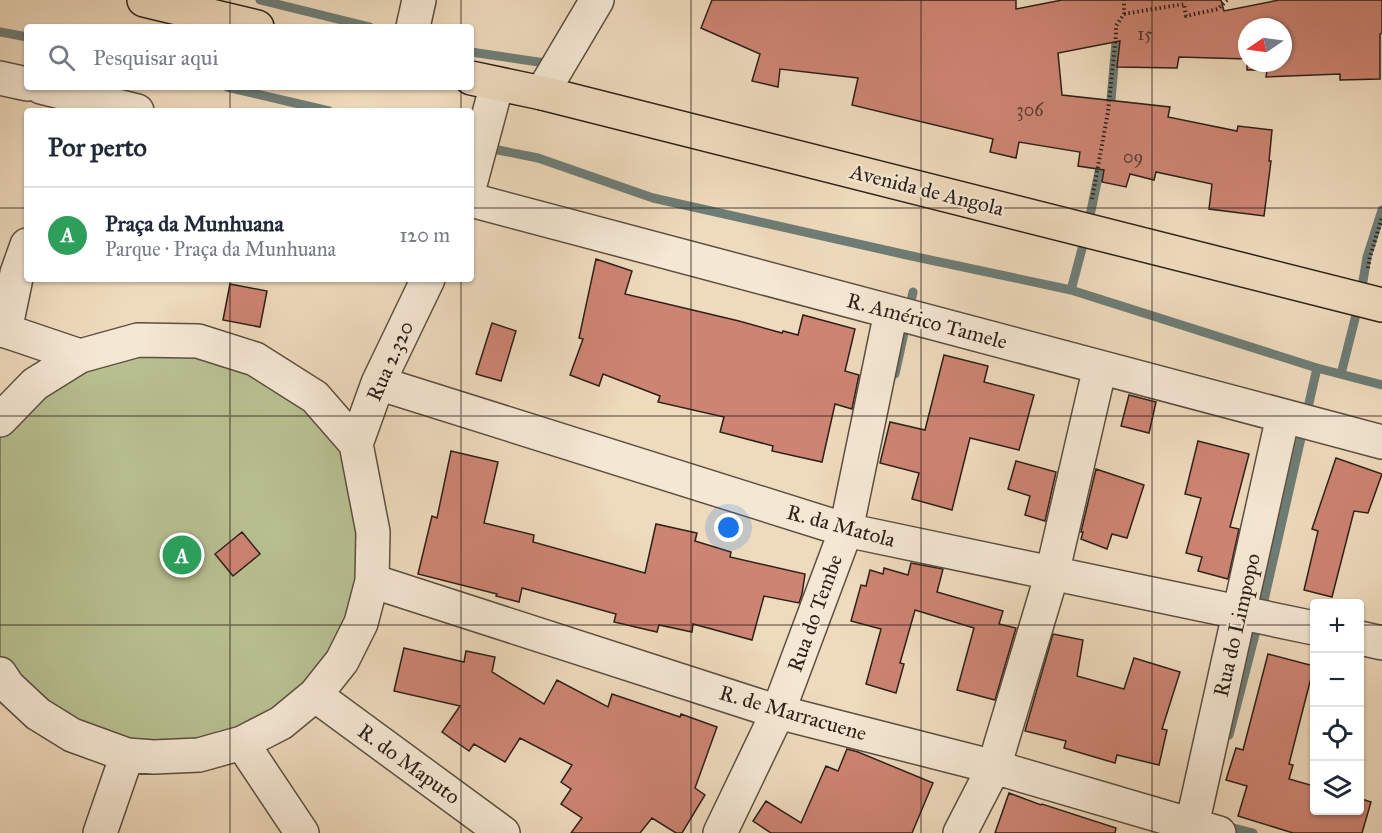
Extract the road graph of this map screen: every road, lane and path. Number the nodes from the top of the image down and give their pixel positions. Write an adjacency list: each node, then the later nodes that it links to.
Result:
1 (144, 0): 7 (main road)
2 (419, 0): 8 (street)
3 (597, 0): 13 (street)
4 (1124, 0): 6 (path)
5 (1227, 0): 6 (path)
6 (1124, 14): 19 (path)
7 (244, 24)
8 (414, 24)
9 (0, 78): 11 (street)
10 (484, 81): 13 (main road, Avenida de Angola); 16 (street)
11 (24, 83)
12 (48, 90): 14 (street)
13 (542, 93): 19 (main road, Avenida de Angola)
14 (77, 103): 15 (street)
15 (115, 108)
16 (474, 158)
17 (474, 201): 23 (street, R. Américo Tamele)
18 (1382, 217): 22 (path)
19 (1085, 230): 22 (main road, Avenida de Angola)
20 (24, 253): 24 (street)
21 (427, 282): 27 (street, Rua 2.320)
22 (1372, 303)
23 (891, 312): 26 (street, R. Américo Tamele); 32 (street, Rua do Tembe)
24 (2, 330): 25 (street)
25 (80, 356): 29 (street); 31 (street)
26 (1100, 367): 28 (street, R. Américo Tamele); 33 (street)
27 (378, 383): 31 (street, Rua 2.320); 32 (street, R. da Matola)
28 (1283, 416): 30 (street, R. Américo Tamele); 35 (street, Rua do Limpopo)
29 (0, 420)
30 (1382, 442)
31 (356, 444): 34 (street)
32 (846, 530): 33 (street, R. da Matola); 41 (street, Rua do Tembe)
33 (1052, 574): 35 (street, R. da Matola); 44 (street)
34 (372, 581): 40 (street); 41 (street, R. de Marracuene)
35 (1240, 613): 36 (street, R. da Matola); 45 (street, Rua do Limpopo)
36 (1310, 627)
37 (1364, 639): 38 (street)
38 (1382, 643)
39 (3, 684): 43 (street)
40 (315, 695): 42 (street); 48 (street, R. do Maputo)
41 (778, 712): 44 (street, R. de Marracuene); 49 (street, Rua do Tembe)
42 (242, 743): 43 (street); 47 (street)
43 (127, 755): 46 (street)
44 (994, 767): 45 (street, R. de Marracuene); 50 (street)
45 (1200, 830)
46 (100, 833)
47 (302, 833)
48 (503, 833)
49 (720, 833)
50 (960, 833)

